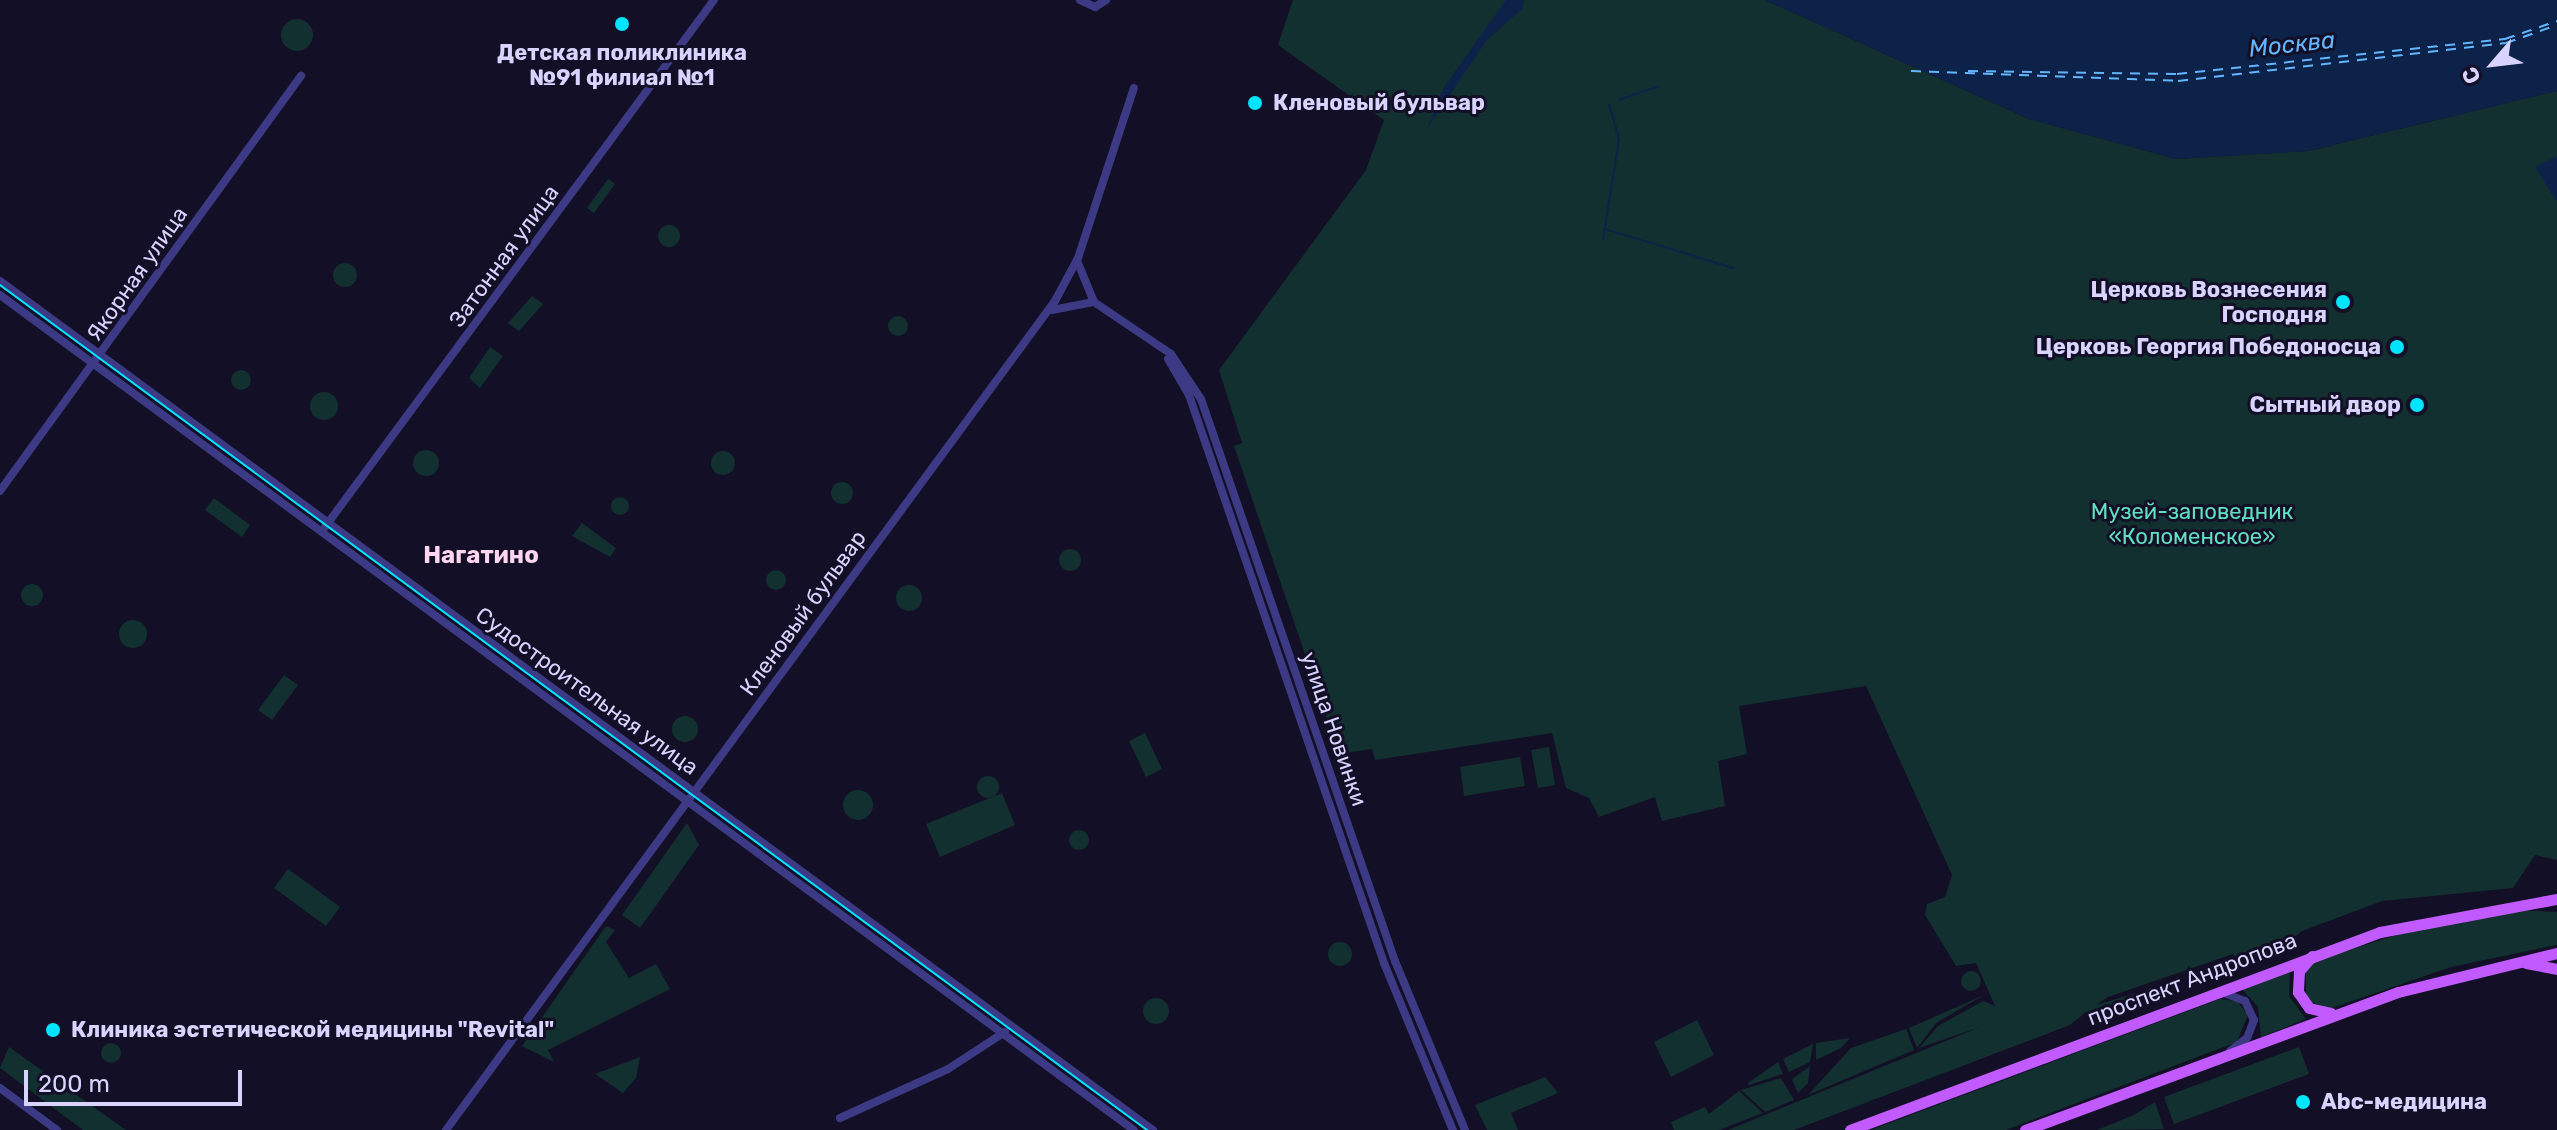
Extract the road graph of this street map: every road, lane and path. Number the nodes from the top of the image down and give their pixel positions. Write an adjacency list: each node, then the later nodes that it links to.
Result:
1 (714, 0): 17 (street, Затонная улица)
2 (1080, 0): 3 (street)
3 (1106, 0)
4 (301, 76): 12 (street, Якорная улица)
5 (1134, 88): 6 (street, Кленовый бульвар)
6 (1078, 258): 9 (street); 10 (street, Кленовый бульвар)
7 (0, 281): 12 (street, Судостроительная улица)
8 (0, 295): 13 (street, Судостроительная улица)
9 (1094, 302): 10 (street); 11 (street, улица Новинки)
10 (1043, 319): 19 (street, Кленовый бульвар)
11 (1158, 348): 14 (street, улица Новинки); 15 (street, улица Новинки)
12 (101, 356): 13 (street, Якорная улица); 17 (street, Судостроительная улица)
13 (95, 365): 16 (street, Якорная улица); 18 (street, Судостроительная улица)
14 (1218, 445): 15 (street); 24 (street, улица Новинки)
15 (1207, 449): 25 (street, улица Новинки)
16 (0, 491)
17 (328, 523): 18 (street, Затонная улица); 19 (street, Судостроительная улица)
18 (322, 532): 20 (street, Судостроительная улица)
19 (693, 791): 20 (street, Кленовый бульвар); 32 (street, Судостроительная улица)
20 (687, 800): 33 (street, Судостроительная улица); 39 (street, Кленовый бульвар)
21 (2557, 899): 22 (main road, проспект Андропова)
22 (2541, 900): 23 (main road); 26 (main road, проспект Андропова)
23 (2557, 906)
24 (1376, 908): 25 (street); 43 (street, улица Новинки)
25 (1366, 913): 42 (street, улица Новинки)
26 (2316, 953): 30 (main road, проспект Андропова); 31 (main road)
27 (2557, 953): 28 (main road)
28 (2510, 961): 29 (main road); 31 (main road)
29 (2557, 969)
30 (2202, 996): 34 (street); 44 (main road, проспект Андропова)
31 (2337, 1014): 34 (main road)
32 (1011, 1025): 33 (street); 41 (street, Судостроительная улица)
33 (1003, 1034): 36 (street); 40 (street, Судостроительная улица)
34 (2229, 1051): 37 (main road)
35 (0, 1088): 38 (street)
36 (840, 1118)
37 (2029, 1129)
38 (57, 1130)
39 (446, 1130)
40 (1134, 1130)
41 (1153, 1130)
42 (1453, 1130)
43 (1465, 1130)
44 (1850, 1130)

